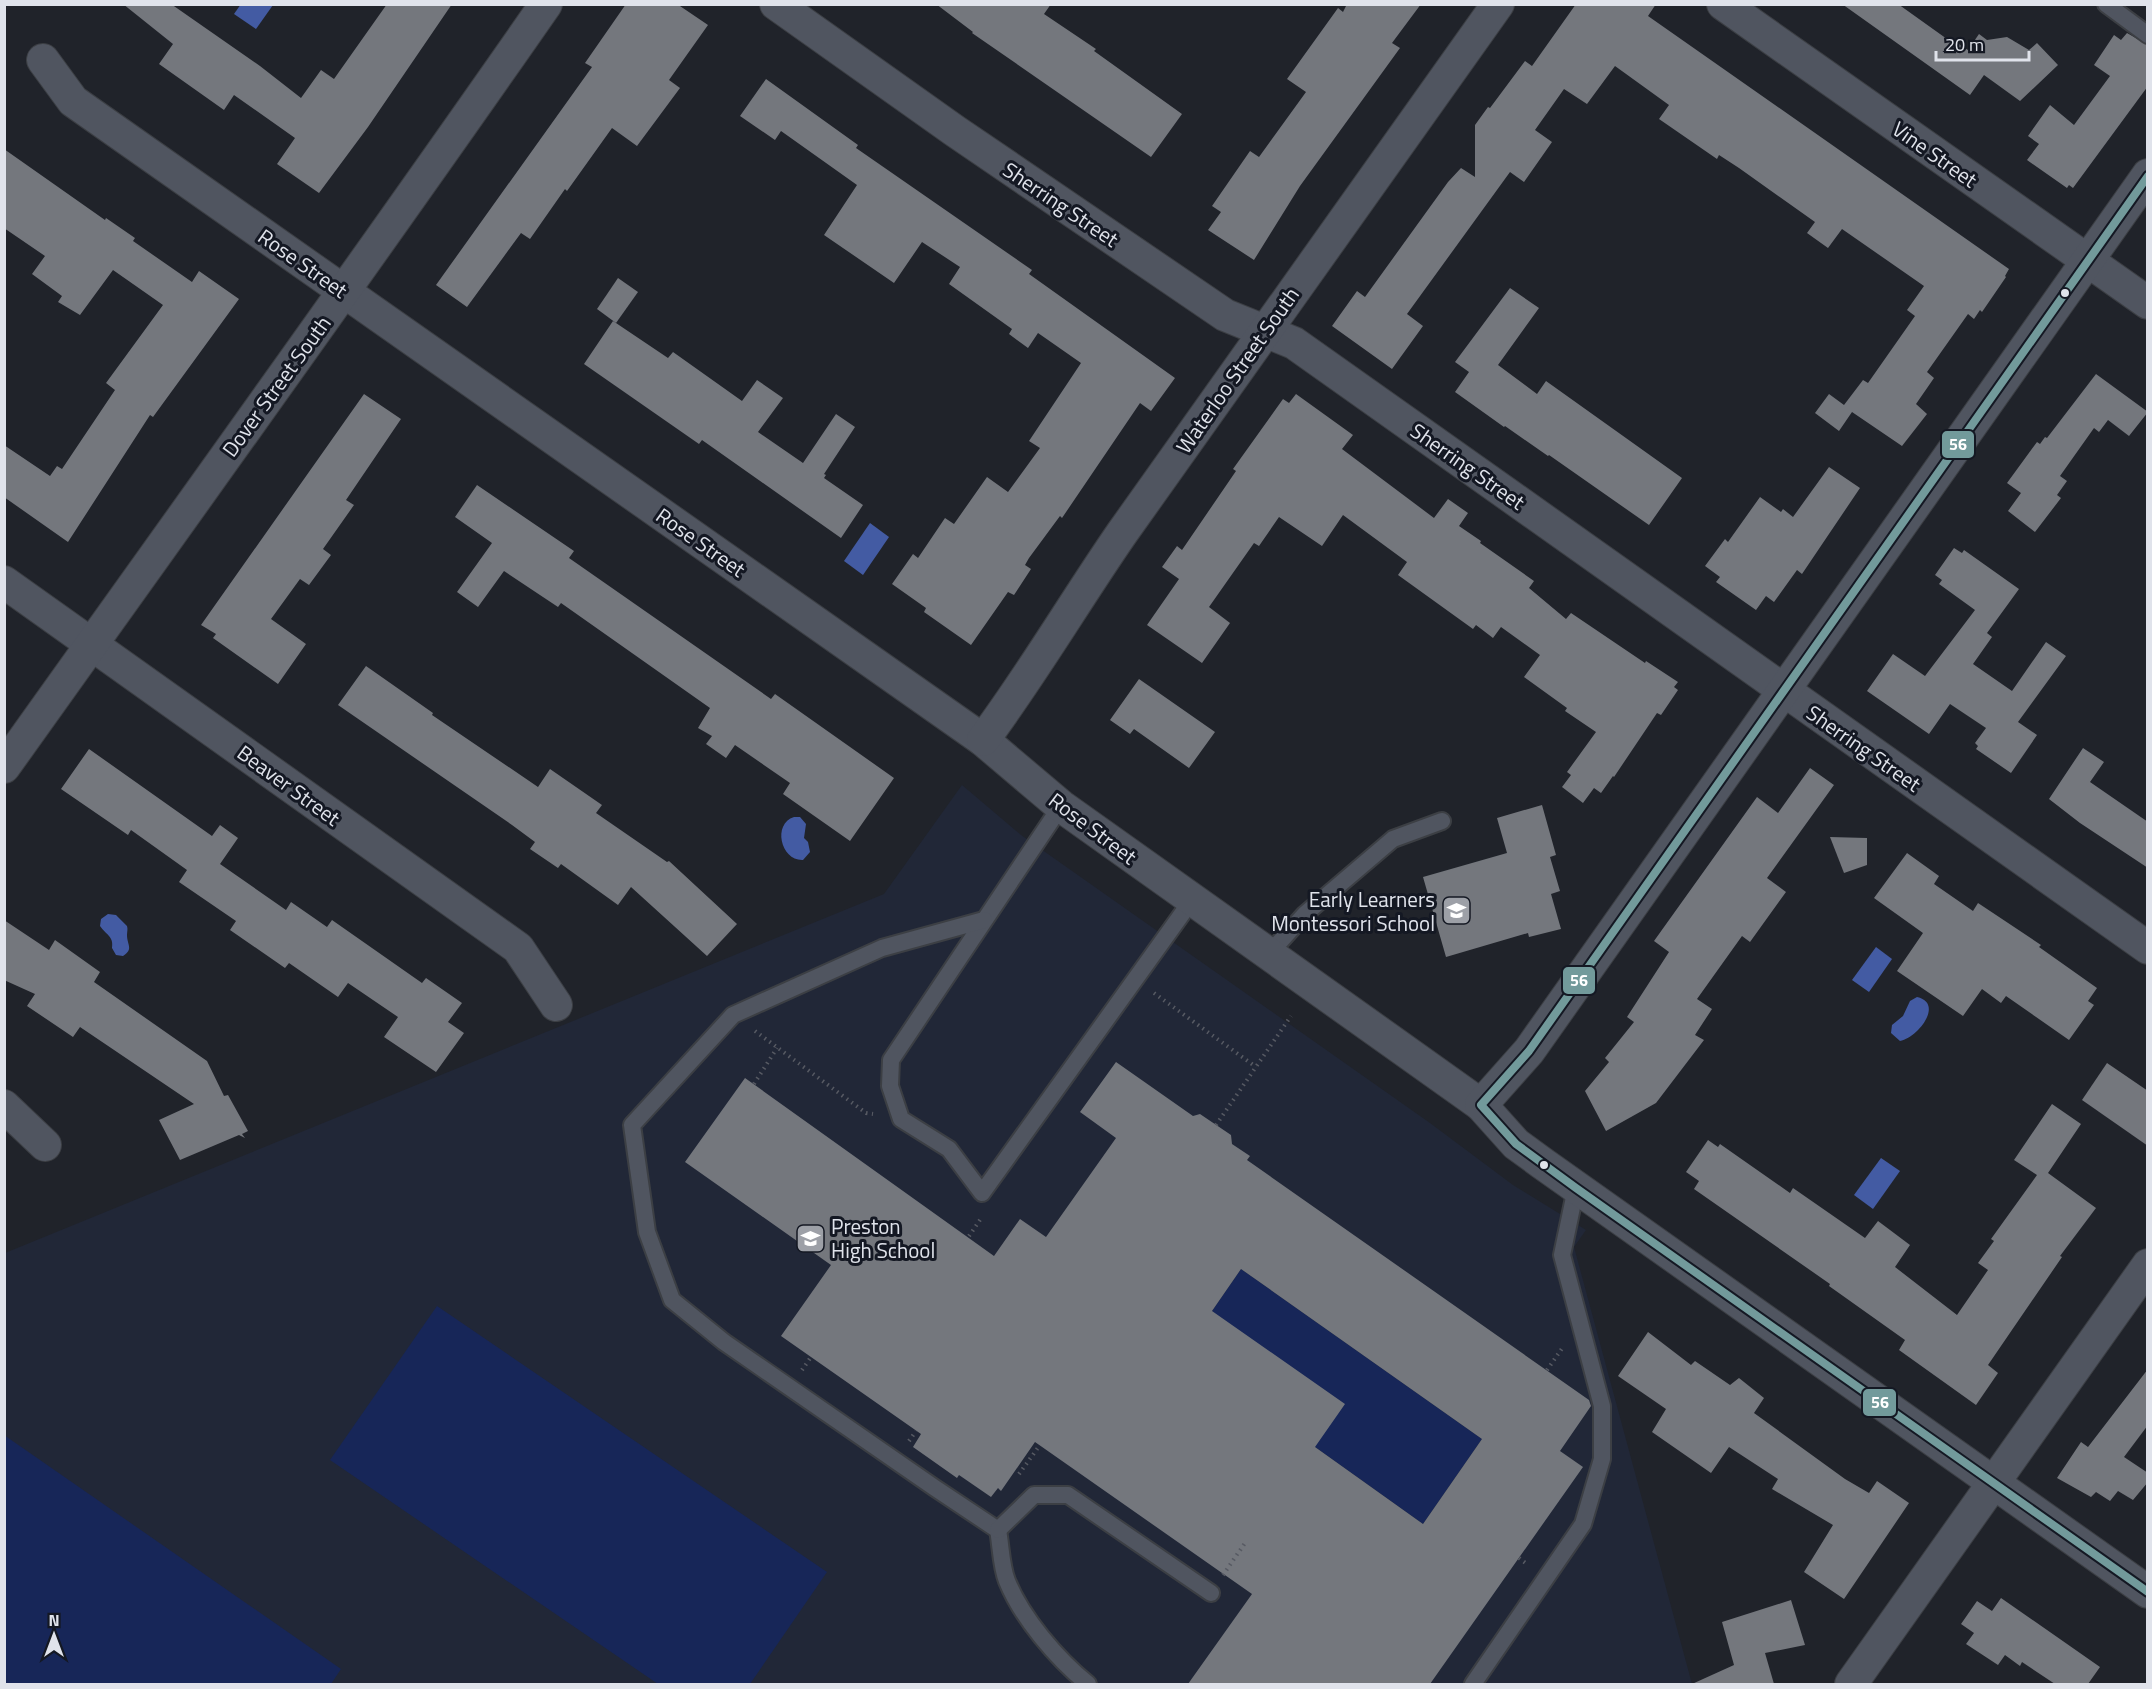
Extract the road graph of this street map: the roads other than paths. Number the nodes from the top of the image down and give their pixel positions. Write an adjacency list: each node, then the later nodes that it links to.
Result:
1 (546, 4): 10 (street, Dover Street South)
2 (776, 4): 12 (street, Sherring Street)
3 (1498, 4): 12 (street, Waterloo Street South)
4 (1723, 4): 9 (street, Vine Street)
5 (2106, 4): 6 (lane)
6 (2148, 35)
7 (43, 60): 10 (street, Rose Street)
8 (2148, 175): 9 (street)
9 (2086, 260): 11 (street, Vine Street); 15 (street)
10 (344, 292): 14 (street, Dover Street South); 16 (street, Rose Street)
11 (2148, 303)
12 (1263, 331): 15 (street, Sherring Street); 16 (street, Waterloo Street South)
13 (4, 582): 14 (street, Beaver Street)
14 (92, 643): 17 (street, Dover Street South); 24 (street, Beaver Street)
15 (1783, 691): 22 (street, Sherring Street); 25 (street)
16 (983, 740): 18 (street, Rose Street)
17 (4, 767)
18 (1061, 806): 20 (street, Rose Street); 21 (lane)
19 (1442, 821): 23 (lane)
20 (1191, 900): 21 (lane); 23 (street, Rose Street)
21 (984, 920): 31 (lane)
22 (2148, 948)
23 (1268, 955): 25 (street, Rose Street)
24 (556, 1005)
25 (1481, 1105): 28 (street, Rose Street)
26 (4, 1106): 27 (street)
27 (45, 1145)
28 (1576, 1188): 30 (street, Rose Street); 35 (lane)
29 (2148, 1265): 30 (street)
30 (1993, 1483): 32 (street, Rose Street); 36 (street)
31 (998, 1530): 33 (lane); 34 (lane)
32 (2148, 1592)
33 (1211, 1593)
34 (1088, 1684)
35 (1473, 1684)
36 (1851, 1684)

